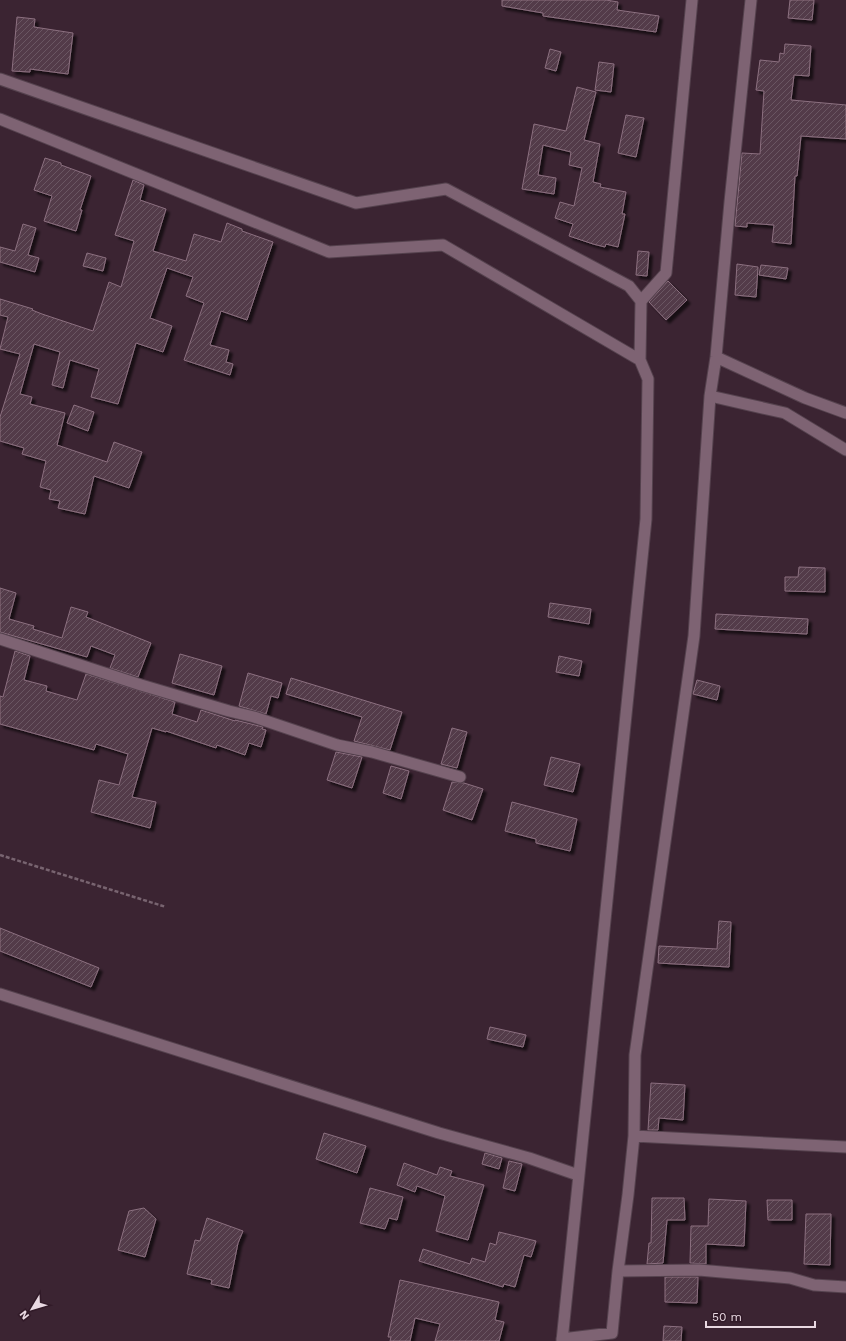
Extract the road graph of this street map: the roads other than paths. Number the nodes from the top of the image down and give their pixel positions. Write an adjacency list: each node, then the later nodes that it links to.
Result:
1 (692, 0): 5 (street)
2 (751, 0): 6 (street)
3 (0, 79): 5 (street)
4 (0, 119): 7 (street)
5 (641, 301): 7 (street)
6 (716, 357): 8 (street); 9 (street)
7 (640, 360): 16 (street)
8 (710, 396): 10 (street); 14 (street)
9 (846, 413)
10 (846, 450)
11 (0, 639): 12 (street)
12 (460, 777)
13 (0, 994): 16 (street)
14 (634, 1136): 15 (street); 17 (street)
15 (846, 1147)
16 (578, 1175): 19 (street)
17 (618, 1270): 18 (street); 19 (street)
18 (846, 1287)
19 (562, 1340)

